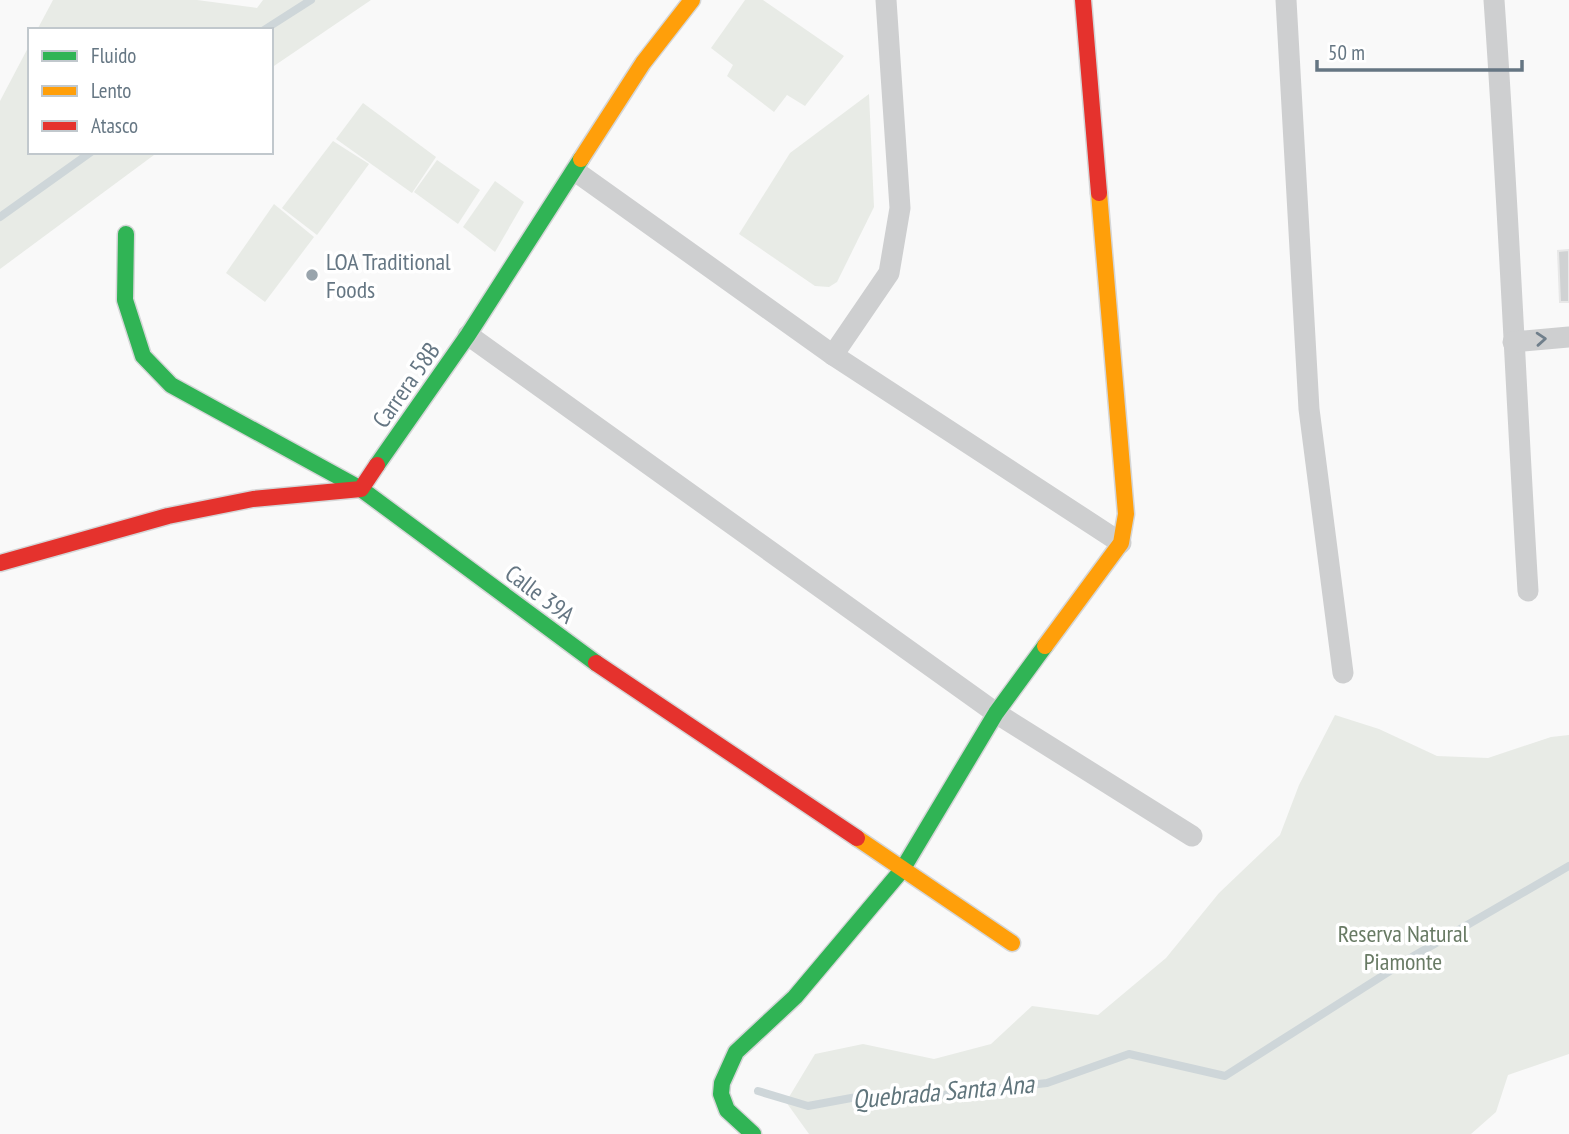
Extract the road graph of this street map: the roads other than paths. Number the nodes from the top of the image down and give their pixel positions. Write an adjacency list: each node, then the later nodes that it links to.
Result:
1 (692, 0): 6 (street, Carrera 58B)
2 (886, 0): 11 (street)
3 (1083, 0): 13 (street)
4 (1286, 0): 16 (street)
5 (1494, 0): 10 (street)
6 (575, 171): 8 (street, Carrera 58B); 11 (street)
7 (126, 234): 12 (street, Calle 39A)
8 (468, 335): 12 (street, Carrera 58B); 17 (street)
9 (1569, 337): 10 (street, one-way to 9)
10 (1513, 342): 15 (street)
11 (833, 355): 13 (street)
12 (360, 489): 14 (street); 19 (street, Calle 39A)
13 (1121, 543): 17 (street)
14 (0, 563)
15 (1528, 591)
16 (1343, 673)
17 (996, 713): 18 (street); 19 (street)
18 (1192, 836)
19 (902, 870): 20 (street, Calle 39A); 21 (street)
20 (1012, 943)
21 (753, 1134)

